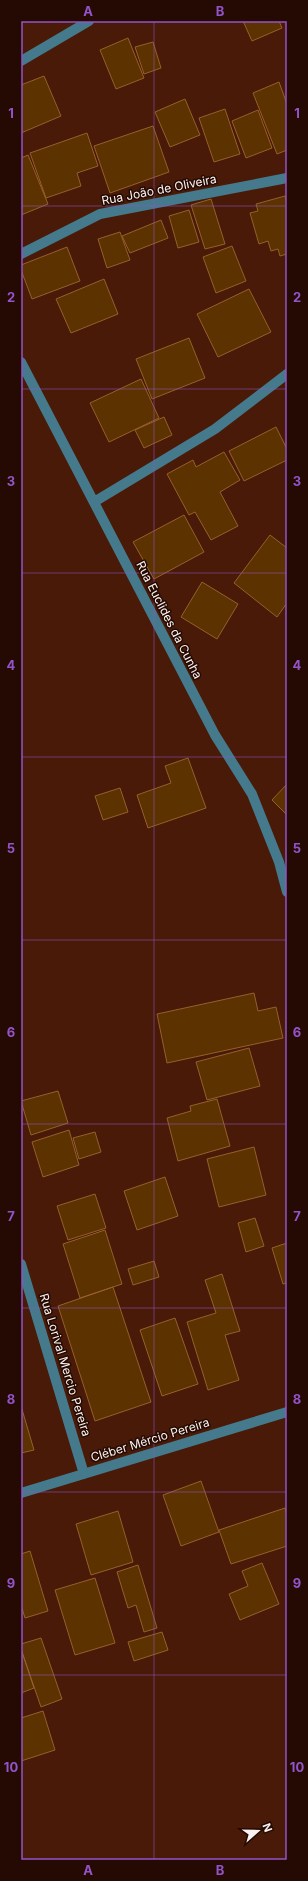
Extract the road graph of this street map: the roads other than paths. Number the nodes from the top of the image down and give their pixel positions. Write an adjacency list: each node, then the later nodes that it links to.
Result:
1 (89, 21): 2 (street)
2 (21, 61)
3 (287, 178): 4 (street, Rua João de Oliveira)
4 (21, 254)
5 (21, 362): 7 (street, Rua Euclides da Cunha)
6 (287, 374): 7 (street)
7 (94, 502): 8 (street, Rua Euclides da Cunha)
8 (287, 892)
9 (21, 1264): 11 (street, Rua Lorival Mercio Pereira)
10 (287, 1412): 11 (street, Cléber Mércio Pereira)
11 (84, 1474): 12 (street, Cléber Mércio Pereira)
12 (21, 1493)

